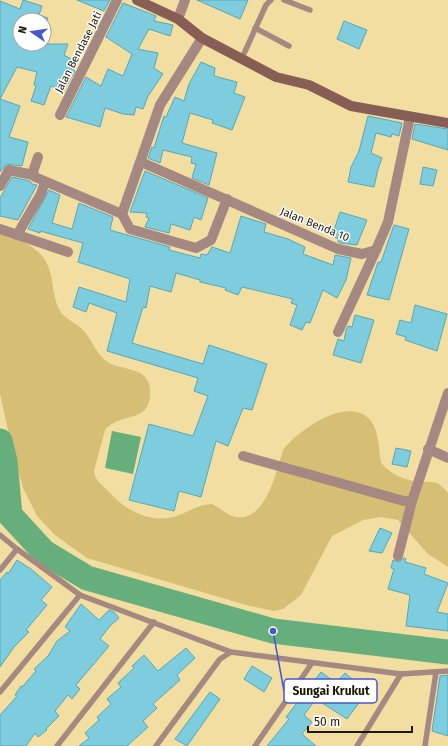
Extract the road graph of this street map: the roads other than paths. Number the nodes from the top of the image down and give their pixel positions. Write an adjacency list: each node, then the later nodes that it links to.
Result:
1 (117, 0): 12 (street, Jalan Bendase Jati)
2 (137, 0): 7 (street)
3 (185, 0): 7 (street)
4 (271, 0): 8 (lane)
5 (284, 0): 6 (lane)
6 (310, 10)
7 (178, 19): 9 (street)
8 (255, 28): 10 (lane); 11 (lane)
9 (202, 38): 11 (street); 16 (street)
10 (289, 46)
11 (242, 58): 13 (street)
12 (60, 115)
13 (410, 116): 14 (street); 24 (street)
14 (448, 123)
15 (38, 157): 17 (street)
16 (141, 162): 20 (street, Jalan Benda 10); 21 (street)
17 (33, 175): 18 (street); 19 (street)
18 (45, 182): 21 (street); 23 (street)
19 (0, 186)
20 (227, 199): 21 (street); 24 (street, Jalan Benda 10)
21 (122, 214)
22 (0, 229): 23 (street)
23 (17, 235): 25 (street)
24 (376, 250): 26 (street)
25 (68, 252)
26 (338, 332)
27 (448, 393): 28 (street)
28 (428, 449): 30 (street); 31 (street)
29 (244, 456): 31 (street)
30 (448, 458)
31 (412, 501): 34 (street)
32 (0, 535): 33 (lane)
33 (17, 549): 35 (lane); 36 (lane)
34 (398, 556)
35 (0, 570)
36 (80, 595): 37 (lane); 43 (lane)
37 (154, 622): 38 (lane); 44 (lane)
38 (231, 652): 39 (lane); 45 (lane)
39 (312, 663): 42 (lane); 46 (lane)
40 (448, 671): 41 (lane)
41 (436, 672): 42 (lane); 48 (lane)
42 (401, 674): 47 (lane)
43 (0, 692)
44 (57, 746)
45 (156, 746)
46 (255, 746)
47 (357, 746)
48 (425, 746)

